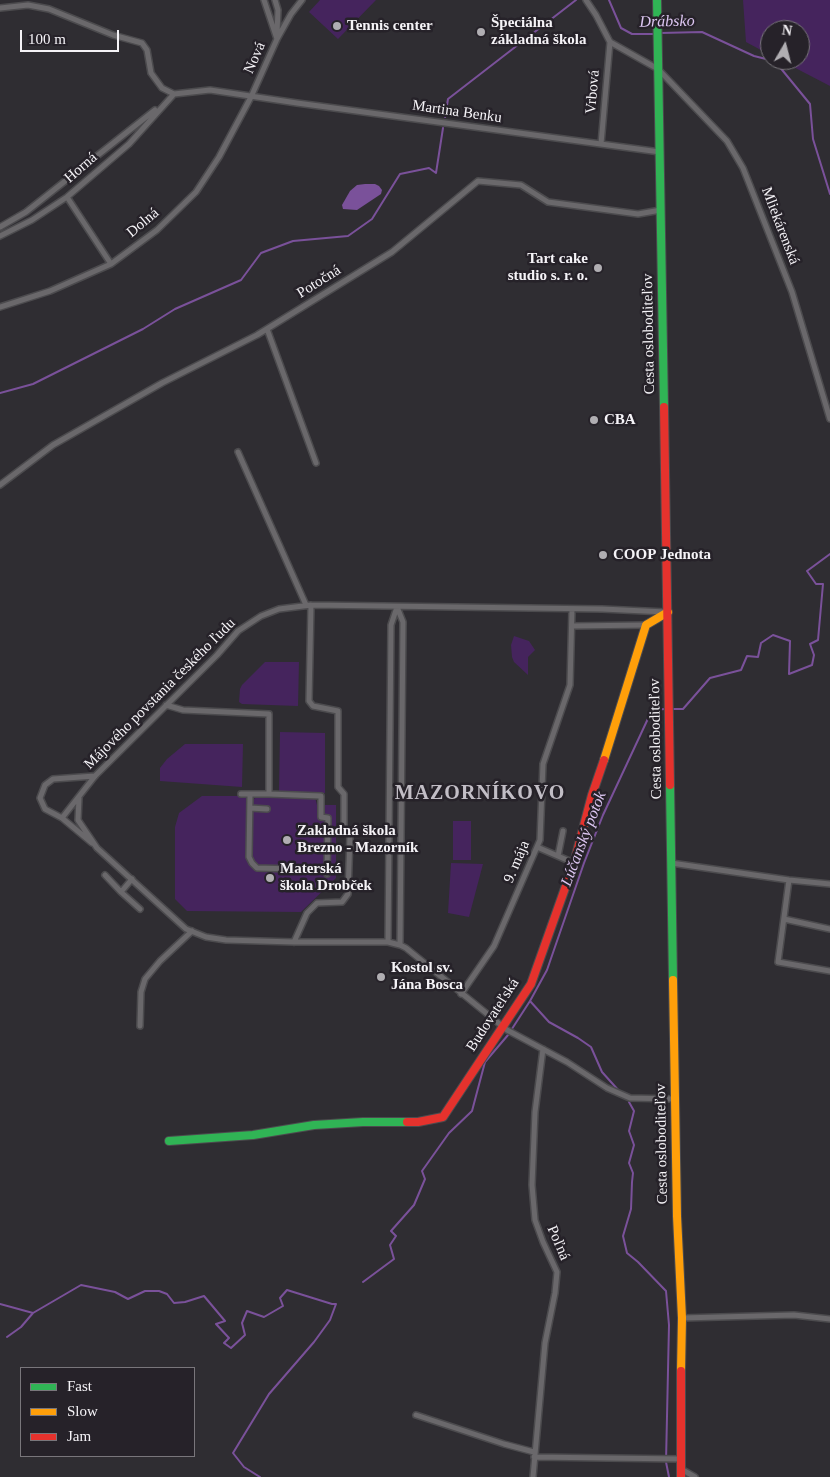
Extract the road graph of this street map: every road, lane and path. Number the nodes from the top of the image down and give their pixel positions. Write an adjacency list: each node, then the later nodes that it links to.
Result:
1 (264, 0): 7 (street, Nová)
2 (275, 0): 7 (street)
3 (302, 0): 7 (street)
4 (586, 0): 8 (street)
5 (657, 0): 9 (main road, Cesta osloboditeľov)
6 (0, 8): 10 (street)
7 (277, 39): 11 (street, Nová)
8 (610, 42): 9 (street); 13 (street, Vrbová)
9 (658, 69): 14 (main road, Cesta osloboditeľov); 22 (street, Mliekárenská)
10 (174, 94): 11 (street); 12 (street, Horná)
11 (251, 97): 13 (street, Martina Benku); 19 (street, Dolná)
12 (165, 102): 15 (street, Horná); 17 (street, Horná)
13 (601, 144): 14 (street, Martina Benku)
14 (660, 152): 16 (main road, Cesta osloboditeľov)
15 (67, 197): 18 (street, Horná); 19 (street)
16 (660, 210): 21 (street, Potočná); 29 (main road, Cesta osloboditeľov)
17 (0, 227)
18 (0, 236)
19 (111, 264): 20 (street, Dolná)
20 (0, 307)
21 (267, 329): 24 (street); 25 (street, Potočná)
22 (830, 419)
23 (238, 452): 26 (street)
24 (316, 463)
25 (0, 485)
26 (308, 605): 27 (street, Májového povstania českého ľudu); 32 (street, Májového povstania českého ľudu); 58 (street)
27 (396, 607): 28 (street, Májového povstania českého ľudu); 59 (street); 60 (street)
28 (572, 609): 29 (street, Májového povstania českého ľudu); 30 (street, 9. mája)
29 (668, 612): 31 (main road); 46 (main road, Cesta osloboditeľov)
30 (572, 626): 31 (street); 42 (street, 9. mája)
31 (646, 626): 45 (main road, Budovateľská)
32 (166, 705): 33 (street, Májového povstania českého ľudu); 35 (street)
33 (95, 776): 37 (street, Májového povstania českého ľudu); 40 (street)
34 (241, 794): 36 (street)
35 (269, 794): 36 (street); 48 (street)
36 (250, 795): 38 (street)
37 (79, 798): 40 (street, Májového povstania českého ľudu); 43 (street)
38 (250, 808): 39 (street); 47 (street)
39 (267, 809)
40 (62, 818): 43 (street)
41 (563, 831): 44 (street)
42 (537, 847): 44 (street); 62 (street, 9. mája)
43 (97, 848): 50 (street)
44 (558, 856): 45 (street)
45 (574, 863): 64 (main road, Budovateľská)
46 (671, 863): 51 (street); 66 (main road, Cesta osloboditeľov)
47 (293, 869)
48 (327, 874)
49 (105, 875): 53 (street)
50 (132, 880): 53 (street); 57 (street)
51 (789, 880): 52 (street); 55 (street)
52 (830, 884)
53 (121, 892): 54 (street)
54 (140, 910)
55 (784, 919): 56 (street); 61 (street)
56 (830, 928)
57 (192, 931): 58 (street); 63 (street)
58 (294, 942): 59 (street)
59 (388, 942): 60 (street)
60 (400, 945): 62 (street)
61 (830, 971)
62 (461, 994): 64 (street)
63 (140, 1026)
64 (505, 1028): 65 (street); 67 (main road, Budovateľská)
65 (543, 1049): 66 (street); 71 (street, Poľná)
66 (675, 1099): 68 (main road, Cesta osloboditeľov)
67 (169, 1141)
68 (682, 1318): 69 (street); 72 (main road, Cesta osloboditeľov)
69 (830, 1319)
70 (416, 1415): 71 (street)
71 (534, 1454): 72 (street); 74 (street, Poľná)
72 (680, 1459): 73 (main road, Cesta osloboditeľov)
73 (681, 1473): 75 (street)
74 (533, 1477)
75 (694, 1477)

